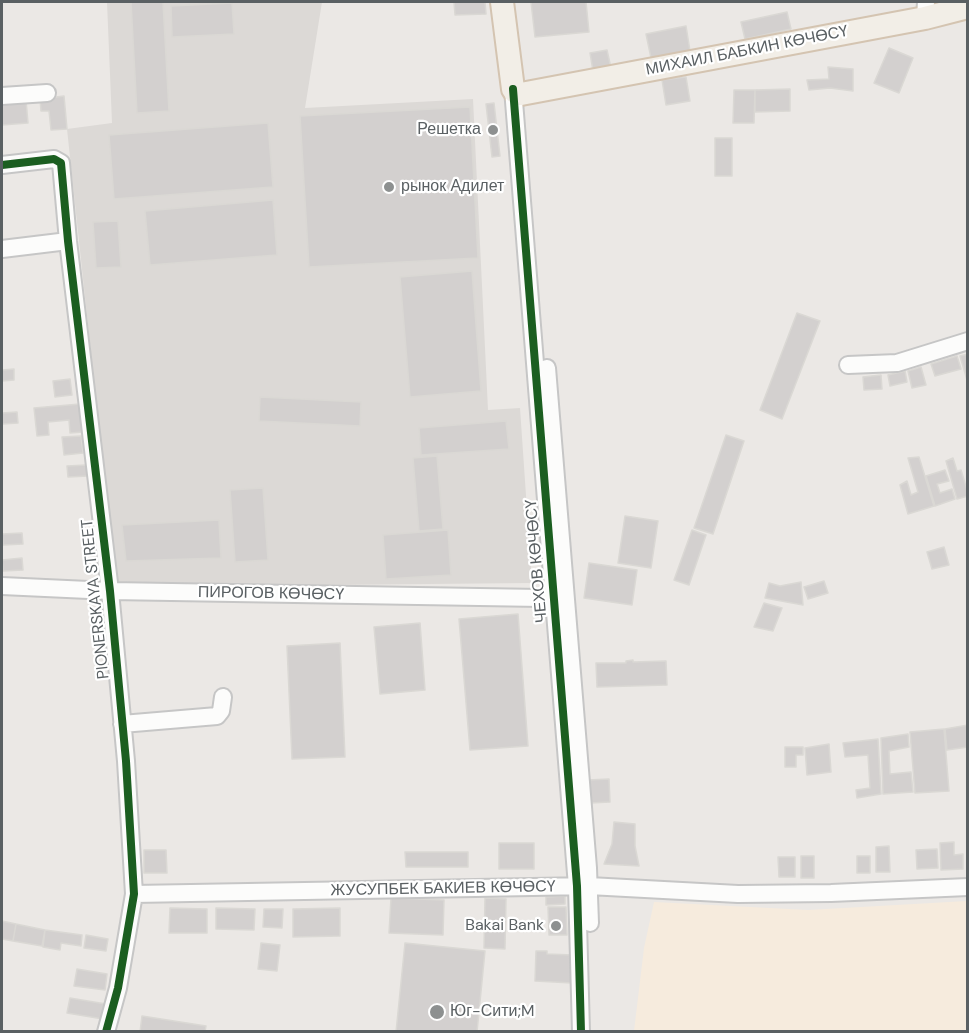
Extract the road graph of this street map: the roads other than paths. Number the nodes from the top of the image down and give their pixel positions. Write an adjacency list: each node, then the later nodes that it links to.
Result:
1 (502, 2): 5 (main road)
2 (515, 2): 5 (main road, ЧЕХОВ КӨЧӨСҮ)
3 (968, 7): 4 (main road, МИХАИЛ БАБКИН КӨЧӨСҮ)
4 (926, 10): 5 (main road, МИХАИЛ БАБКИН КӨЧӨСҮ)
5 (519, 91): 15 (street, ЧЕХОВ КӨЧӨСҮ)
6 (47, 93): 7 (street)
7 (2, 96)
8 (2, 165): 9 (street, PIONERSKAYA STREET)
9 (68, 241): 10 (street); 14 (street, PIONERSKAYA STREET)
10 (2, 249)
11 (968, 341): 12 (street)
12 (848, 365)
13 (2, 586): 14 (street, ПИРОГОВ КӨЧӨСҮ)
14 (110, 591): 15 (street, ПИРОГОВ КӨЧӨСҮ); 17 (street, PIONERSKAYA STREET)
15 (557, 598): 19 (street, ЧЕХОВ КӨЧӨСҮ)
16 (223, 697): 17 (street)
17 (122, 724): 20 (street, PIONERSKAYA STREET)
18 (968, 887): 19 (street, ЖУСУПБЕК БАКИЕВ КӨЧӨСҮ)
19 (583, 892): 20 (street, ЖУСУПБЕК БАКИЕВ КӨЧӨСҮ); 22 (street, ЧЕХОВ КӨЧӨСҮ); 23 (street, ЧЕХОВ КӨЧӨСҮ)
20 (134, 894): 21 (street, PIONERSKAYA STREET)
21 (106, 1032)
22 (581, 1032)
23 (591, 1032)

